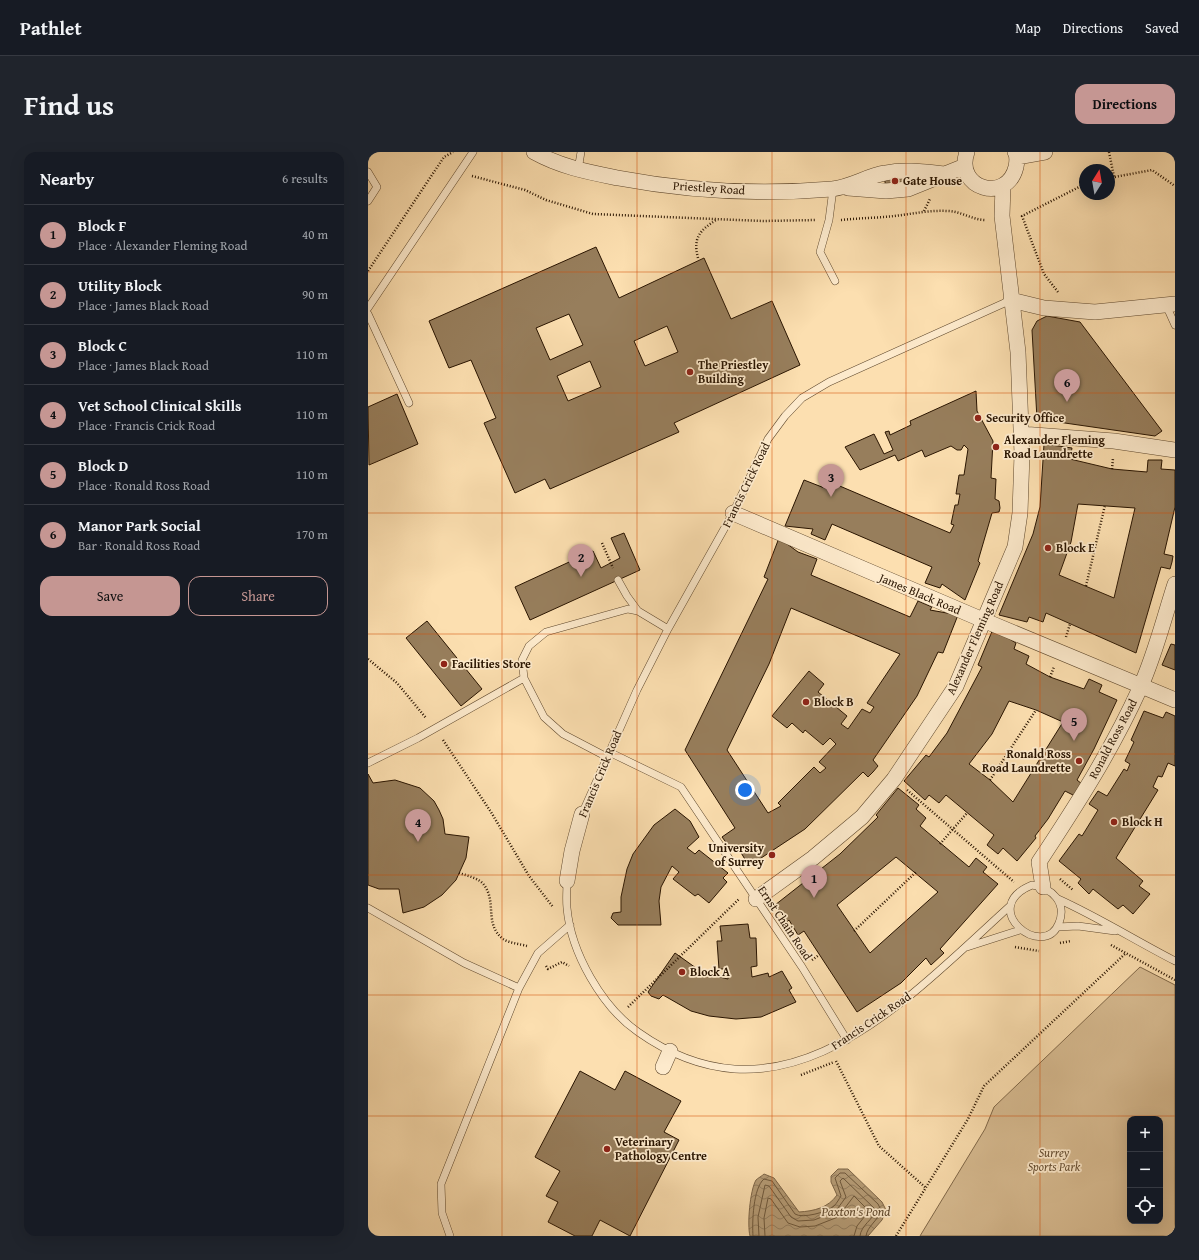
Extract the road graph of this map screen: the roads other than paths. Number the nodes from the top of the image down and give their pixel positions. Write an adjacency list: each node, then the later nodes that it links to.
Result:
1 (473, 152): 15 (lane)
2 (534, 152): 7 (street, Priestley Road)
3 (581, 152): 7 (lane)
4 (1045, 152): 5 (street)
5 (1016, 154): 9 (street)
6 (966, 159): 9 (street); 10 (street, Priestley Road)
7 (578, 170): 10 (street, Priestley Road)
8 (368, 172): 11 (lane)
9 (1003, 186): 13 (street, Alexander Fleming Road)
10 (837, 188): 12 (lane)
11 (368, 201)
12 (835, 281)
13 (1011, 300): 14 (street); 19 (street, Alexander Fleming Road); 21 (lane, Francis Crick Road)
14 (1171, 304): 17 (lane)
15 (368, 308)
16 (368, 314): 18 (lane)
17 (1175, 325)
18 (409, 403)
19 (1021, 434): 20 (street); 25 (street, Alexander Fleming Road)
20 (1175, 450)
21 (733, 513): 25 (street, James Black Road); 26 (lane, Francis Crick Road)
22 (618, 580): 24 (lane)
23 (1175, 584): 28 (street, Ronald Ross Road)
24 (638, 611): 26 (lane); 27 (lane)
25 (983, 620): 28 (street, James Black Road); 35 (street, Alexander Fleming Road)
26 (668, 630): 30 (lane, Francis Crick Road)
27 (524, 678): 30 (lane, Ernst Chain Road); 31 (lane)
28 (1141, 686): 29 (street, James Black Road); 34 (street, Ronald Ross Road)
29 (1175, 700)
30 (608, 754): 32 (lane, Francis Crick Road); 35 (lane, Ernst Chain Road)
31 (368, 763)
32 (582, 814): 33 (street, Francis Crick Road)
33 (567, 881): 39 (lane, Francis Crick Road)
34 (1043, 887): 36 (lane); 37 (lane)
35 (752, 894): 46 (lane, Ernst Chain Road)
36 (1058, 899): 40 (lane); 42 (lane)
37 (1010, 906): 41 (lane); 43 (lane, Francis Crick Road)
38 (368, 908): 45 (lane)
39 (570, 925): 45 (lane); 47 (lane, Francis Crick Road)
40 (1057, 927): 41 (lane); 42 (lane)
41 (1020, 930): 43 (lane, Francis Crick Road)
42 (1119, 932): 44 (lane)
43 (965, 948): 46 (lane, Francis Crick Road)
44 (1175, 961)
45 (519, 988): 49 (lane)
46 (847, 1040): 47 (lane, Francis Crick Road)
47 (670, 1052): 48 (street)
48 (663, 1067)
49 (450, 1236)

